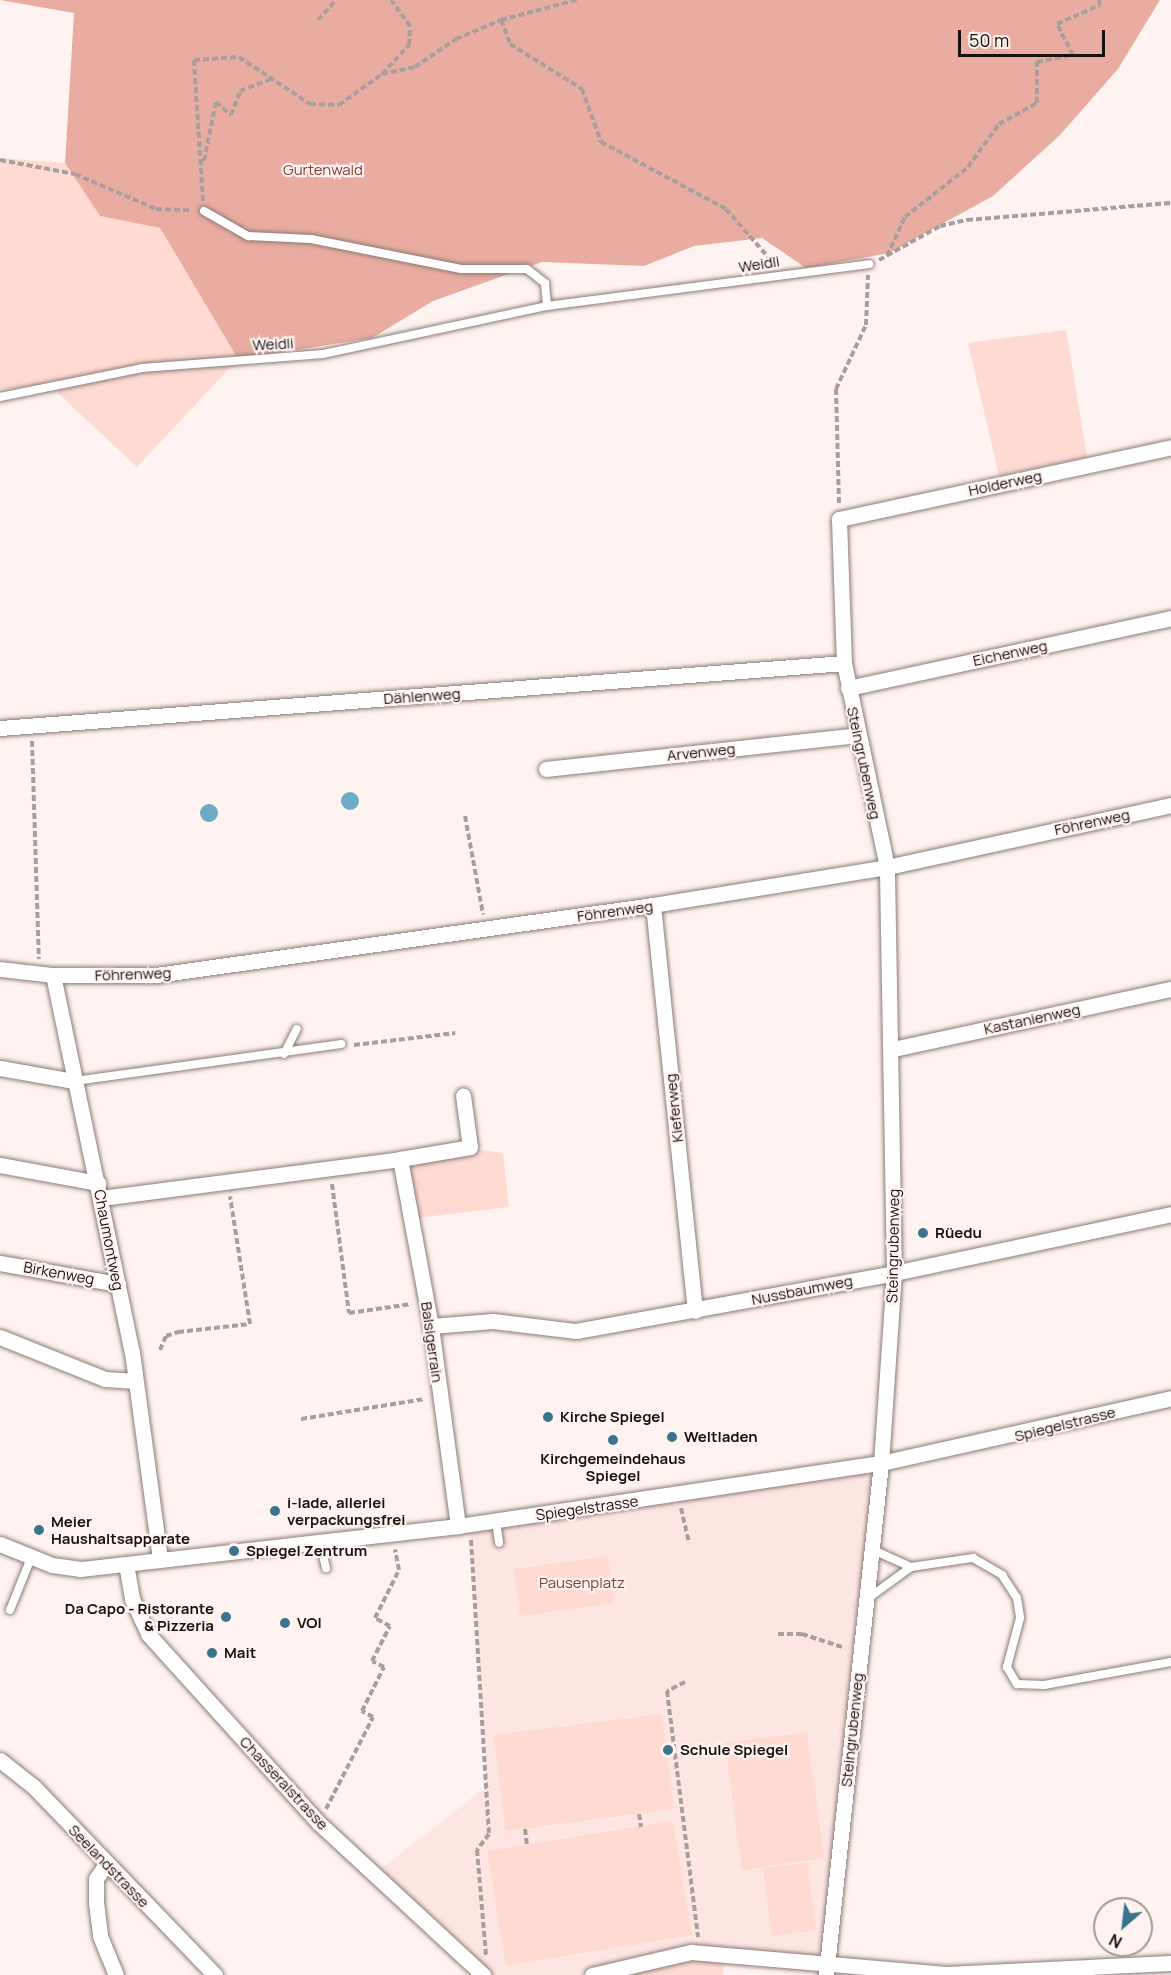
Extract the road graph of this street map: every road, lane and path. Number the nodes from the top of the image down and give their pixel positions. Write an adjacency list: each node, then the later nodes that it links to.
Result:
1 (336, 0): 5 (path)
2 (391, 0): 7 (path)
3 (576, 0): 6 (path)
4 (1099, 0): 11 (path)
5 (318, 20)
6 (501, 20): 7 (path); 14 (path)
7 (382, 74): 8 (path)
8 (272, 79): 10 (path); 10 (path)
9 (0, 160): 12 (path)
10 (202, 163): 12 (path)
11 (1171, 203)
12 (204, 211): 15 (lane)
13 (869, 264): 14 (lane, Weidli); 18 (path)
14 (778, 276): 15 (lane, Weidli)
15 (546, 306): 16 (lane, Weidli)
16 (0, 397)
17 (1171, 447): 18 (street, Holderweg)
18 (839, 519): 20 (street, Steingrubenweg)
19 (1171, 618): 21 (street, Eichenweg)
20 (844, 663): 21 (street, Steingrubenweg); 22 (street, Dählenweg)
21 (848, 688): 23 (street, Steingrubenweg)
22 (0, 728)
23 (856, 735): 25 (street, Arvenweg); 28 (street, Steingrubenweg)
24 (32, 751): 32 (path)
25 (546, 769)
26 (1171, 805): 28 (street, Föhrenweg)
27 (465, 816): 30 (path)
28 (886, 867): 29 (street, Föhrenweg); 37 (street, Steingrubenweg)
29 (652, 905): 30 (street, Föhrenweg); 52 (street, Kieferweg)
30 (484, 930): 32 (street, Föhrenweg)
31 (0, 969): 32 (street)
32 (46, 975): 40 (street, Chaumontweg)
33 (1171, 989): 37 (street, Kastanienweg)
34 (297, 1029): 38 (lane)
35 (455, 1033): 36 (path)
36 (341, 1044): 38 (lane)
37 (893, 1049): 49 (street, Steingrubenweg)
38 (284, 1054): 40 (lane)
39 (0, 1068): 40 (street)
40 (73, 1081): 46 (street, Chaumontweg)
41 (463, 1095): 42 (street)
42 (400, 1159): 44 (street); 53 (street, Balsigerrain)
43 (0, 1165): 46 (street)
44 (330, 1168): 45 (street); 51 (path)
45 (228, 1182): 46 (street); 55 (path)
46 (99, 1191): 50 (street, Chaumontweg)
47 (1171, 1215): 49 (street, Nussbaumweg)
48 (0, 1263): 50 (street, Birkenweg)
49 (894, 1273): 52 (street, Nussbaumweg); 60 (street, Steingrubenweg)
50 (118, 1284): 56 (street, Chaumontweg)
51 (400, 1306)
52 (695, 1311): 53 (street, Nussbaumweg)
53 (431, 1326): 57 (street, Balsigerrain)
54 (0, 1337): 56 (street)
55 (160, 1350)
56 (135, 1381): 70 (street, Chaumontweg)
57 (440, 1397): 59 (path); 63 (street, Balsigerrain)
58 (1171, 1398): 60 (street, Spiegelstrasse)
59 (300, 1419)
60 (881, 1463): 61 (street, Spiegelstrasse); 68 (street, Steingrubenweg)
61 (678, 1495): 62 (street, Spiegelstrasse); 66 (path)
62 (496, 1521): 63 (street, Spiegelstrasse); 65 (lane)
63 (464, 1525): 64 (street, Spiegelstrasse); 91 (path)
64 (320, 1542): 70 (street, Spiegelstrasse); 74 (lane)
65 (500, 1543)
66 (689, 1543)
67 (0, 1544): 69 (street, Spiegelstrasse)
68 (871, 1549): 73 (lane); 75 (street, Steingrubenweg)
69 (32, 1558): 72 (street, Spiegelstrasse); 76 (lane)
70 (160, 1560): 72 (street, Spiegelstrasse)
71 (397, 1561): 83 (path)
72 (126, 1564): 83 (street, Chasseralstrasse)
73 (911, 1567): 75 (lane); 79 (lane)
74 (326, 1568)
75 (866, 1600): 78 (street, Steingrubenweg)
76 (10, 1610)
77 (778, 1634): 78 (path)
78 (860, 1653): 90 (street, Steingrubenweg)
79 (1171, 1662)
80 (685, 1682): 88 (path)
81 (0, 1760): 87 (street, Seelandstrasse)
82 (639, 1814): 84 (path)
83 (319, 1823): 91 (street, Chasseralstrasse)
84 (641, 1827)
85 (525, 1829): 86 (path)
86 (527, 1845)
87 (107, 1863): 92 (street); 93 (street, Seelandstrasse)
88 (699, 1953): 90 (street); 94 (street)
89 (1171, 1963): 90 (street)
90 (827, 1970)
91 (481, 1973)
92 (116, 1975)
93 (215, 1975)
94 (592, 1975)

